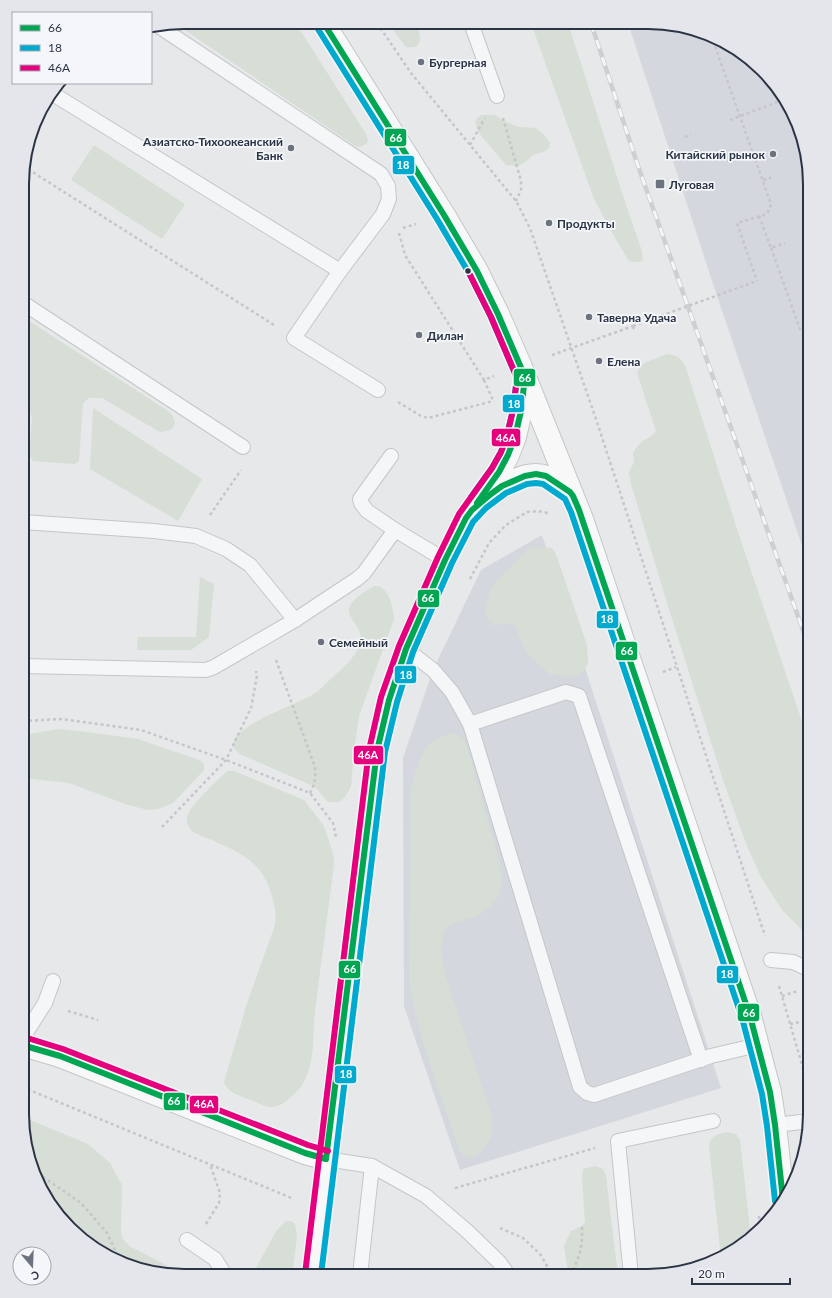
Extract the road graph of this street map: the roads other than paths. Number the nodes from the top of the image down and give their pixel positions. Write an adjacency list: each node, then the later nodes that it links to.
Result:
1 (327, 29): 8 (main road)
2 (473, 29): 5 (lane)
3 (164, 30): 6 (lane)
4 (56, 96): 6 (lane)
5 (497, 96)
6 (340, 271): 9 (lane)
7 (29, 307): 10 (lane)
8 (525, 377): 12 (main road); 13 (main road)
9 (378, 390)
10 (243, 447)
11 (391, 456): 15 (lane)
12 (572, 495): 13 (main road); 25 (main road)
13 (470, 513): 16 (main road)
14 (29, 522): 17 (lane)
15 (394, 530): 16 (lane); 17 (lane)
16 (445, 560): 18 (main road)
17 (295, 620): 19 (lane)
18 (406, 649): 20 (lane); 31 (main road)
19 (29, 666)
20 (470, 724): 27 (lane); 27 (lane)
21 (771, 960): 22 (lane)
22 (803, 967)
23 (53, 981): 24 (lane)
24 (29, 1028)
25 (758, 1045): 27 (lane); 30 (main road)
26 (29, 1047): 31 (main road)
27 (701, 1060)
28 (713, 1121): 39 (lane)
29 (803, 1122): 30 (lane)
30 (775, 1125): 33 (main road)
31 (326, 1159): 32 (lane); 36 (main road)
32 (372, 1166): 37 (lane); 38 (lane)
33 (782, 1192)
34 (190, 1243): 35 (lane)
35 (221, 1269)
36 (313, 1269)
37 (361, 1269)
38 (504, 1269)
39 (630, 1269)

